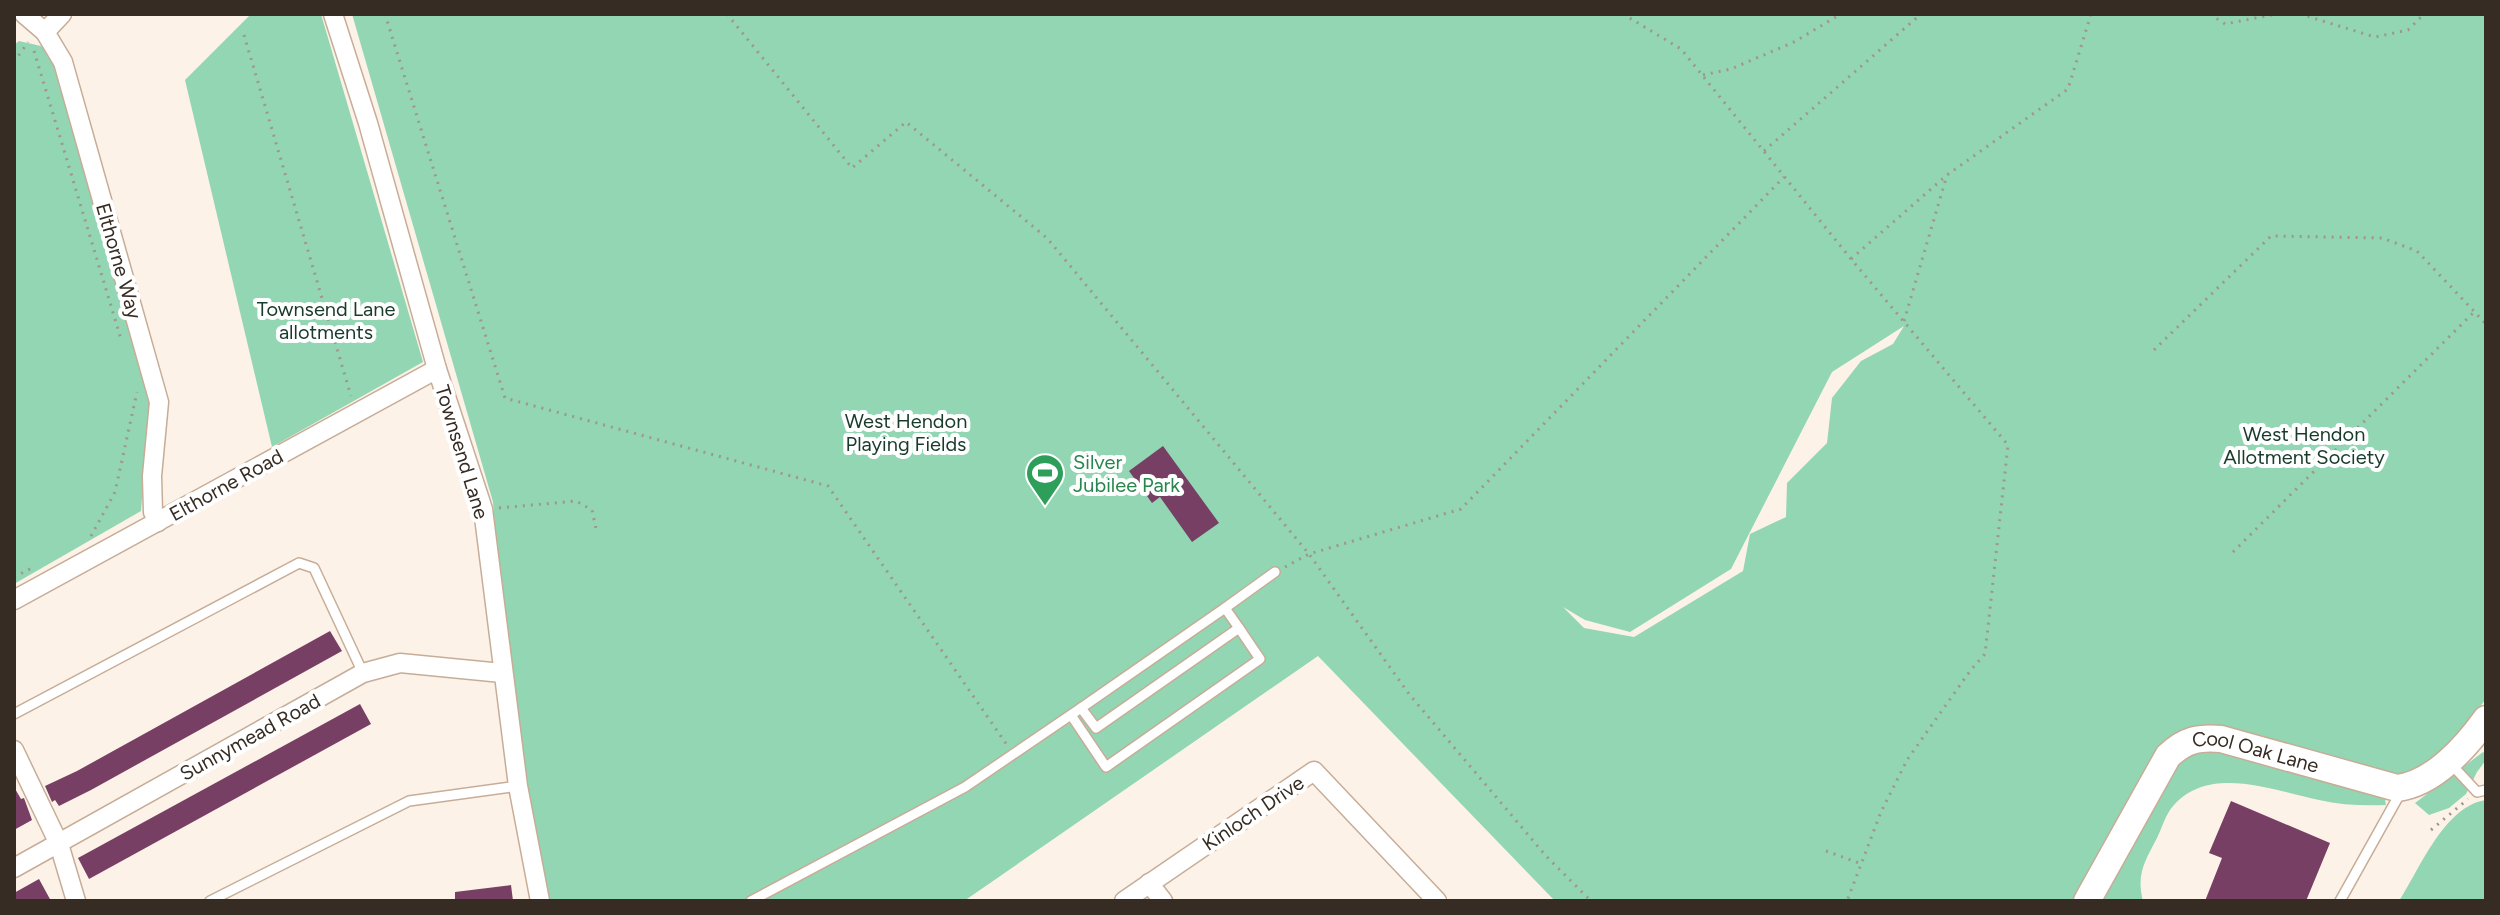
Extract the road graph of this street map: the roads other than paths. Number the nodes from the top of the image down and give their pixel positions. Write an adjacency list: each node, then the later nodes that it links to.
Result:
1 (62, 14): 3 (street)
2 (333, 14): 4 (street, Townsend Lane)
3 (35, 26): 5 (street, Elthorne Way)
4 (437, 369): 5 (street, Elthorne Road); 11 (street, Townsend Lane)
5 (158, 522): 7 (street, Elthorne Road)
6 (1275, 572): 8 (lane)
7 (14, 600)
8 (1225, 608): 9 (lane); 12 (lane)
9 (1239, 628): 12 (lane); 14 (lane)
10 (363, 673): 11 (street, Sunnymead Road); 13 (lane); 21 (street, Sunnymead Road)
11 (502, 673): 18 (street, Townsend Lane)
12 (1081, 708): 14 (lane)
13 (14, 714)
14 (1071, 715): 27 (lane)
15 (2483, 730): 17 (street)
16 (14, 750): 21 (street)
17 (2449, 761): 19 (street); 20 (lane)
18 (518, 786): 25 (lane); 26 (street, Townsend Lane)
19 (2404, 787): 31 (street, Cool Oak Lane); 32 (lane)
20 (2482, 791)
21 (59, 844): 22 (street, Sunnymead Road); 24 (street)
22 (14, 868)
23 (1149, 883): 28 (street, Kinloch Drive); 29 (street); 30 (street, Kinloch Drive)
24 (76, 901)
25 (210, 901)
26 (540, 901)
27 (751, 901)
28 (1124, 901)
29 (1163, 901)
30 (1437, 901)
31 (2087, 901)
32 (2340, 901)

